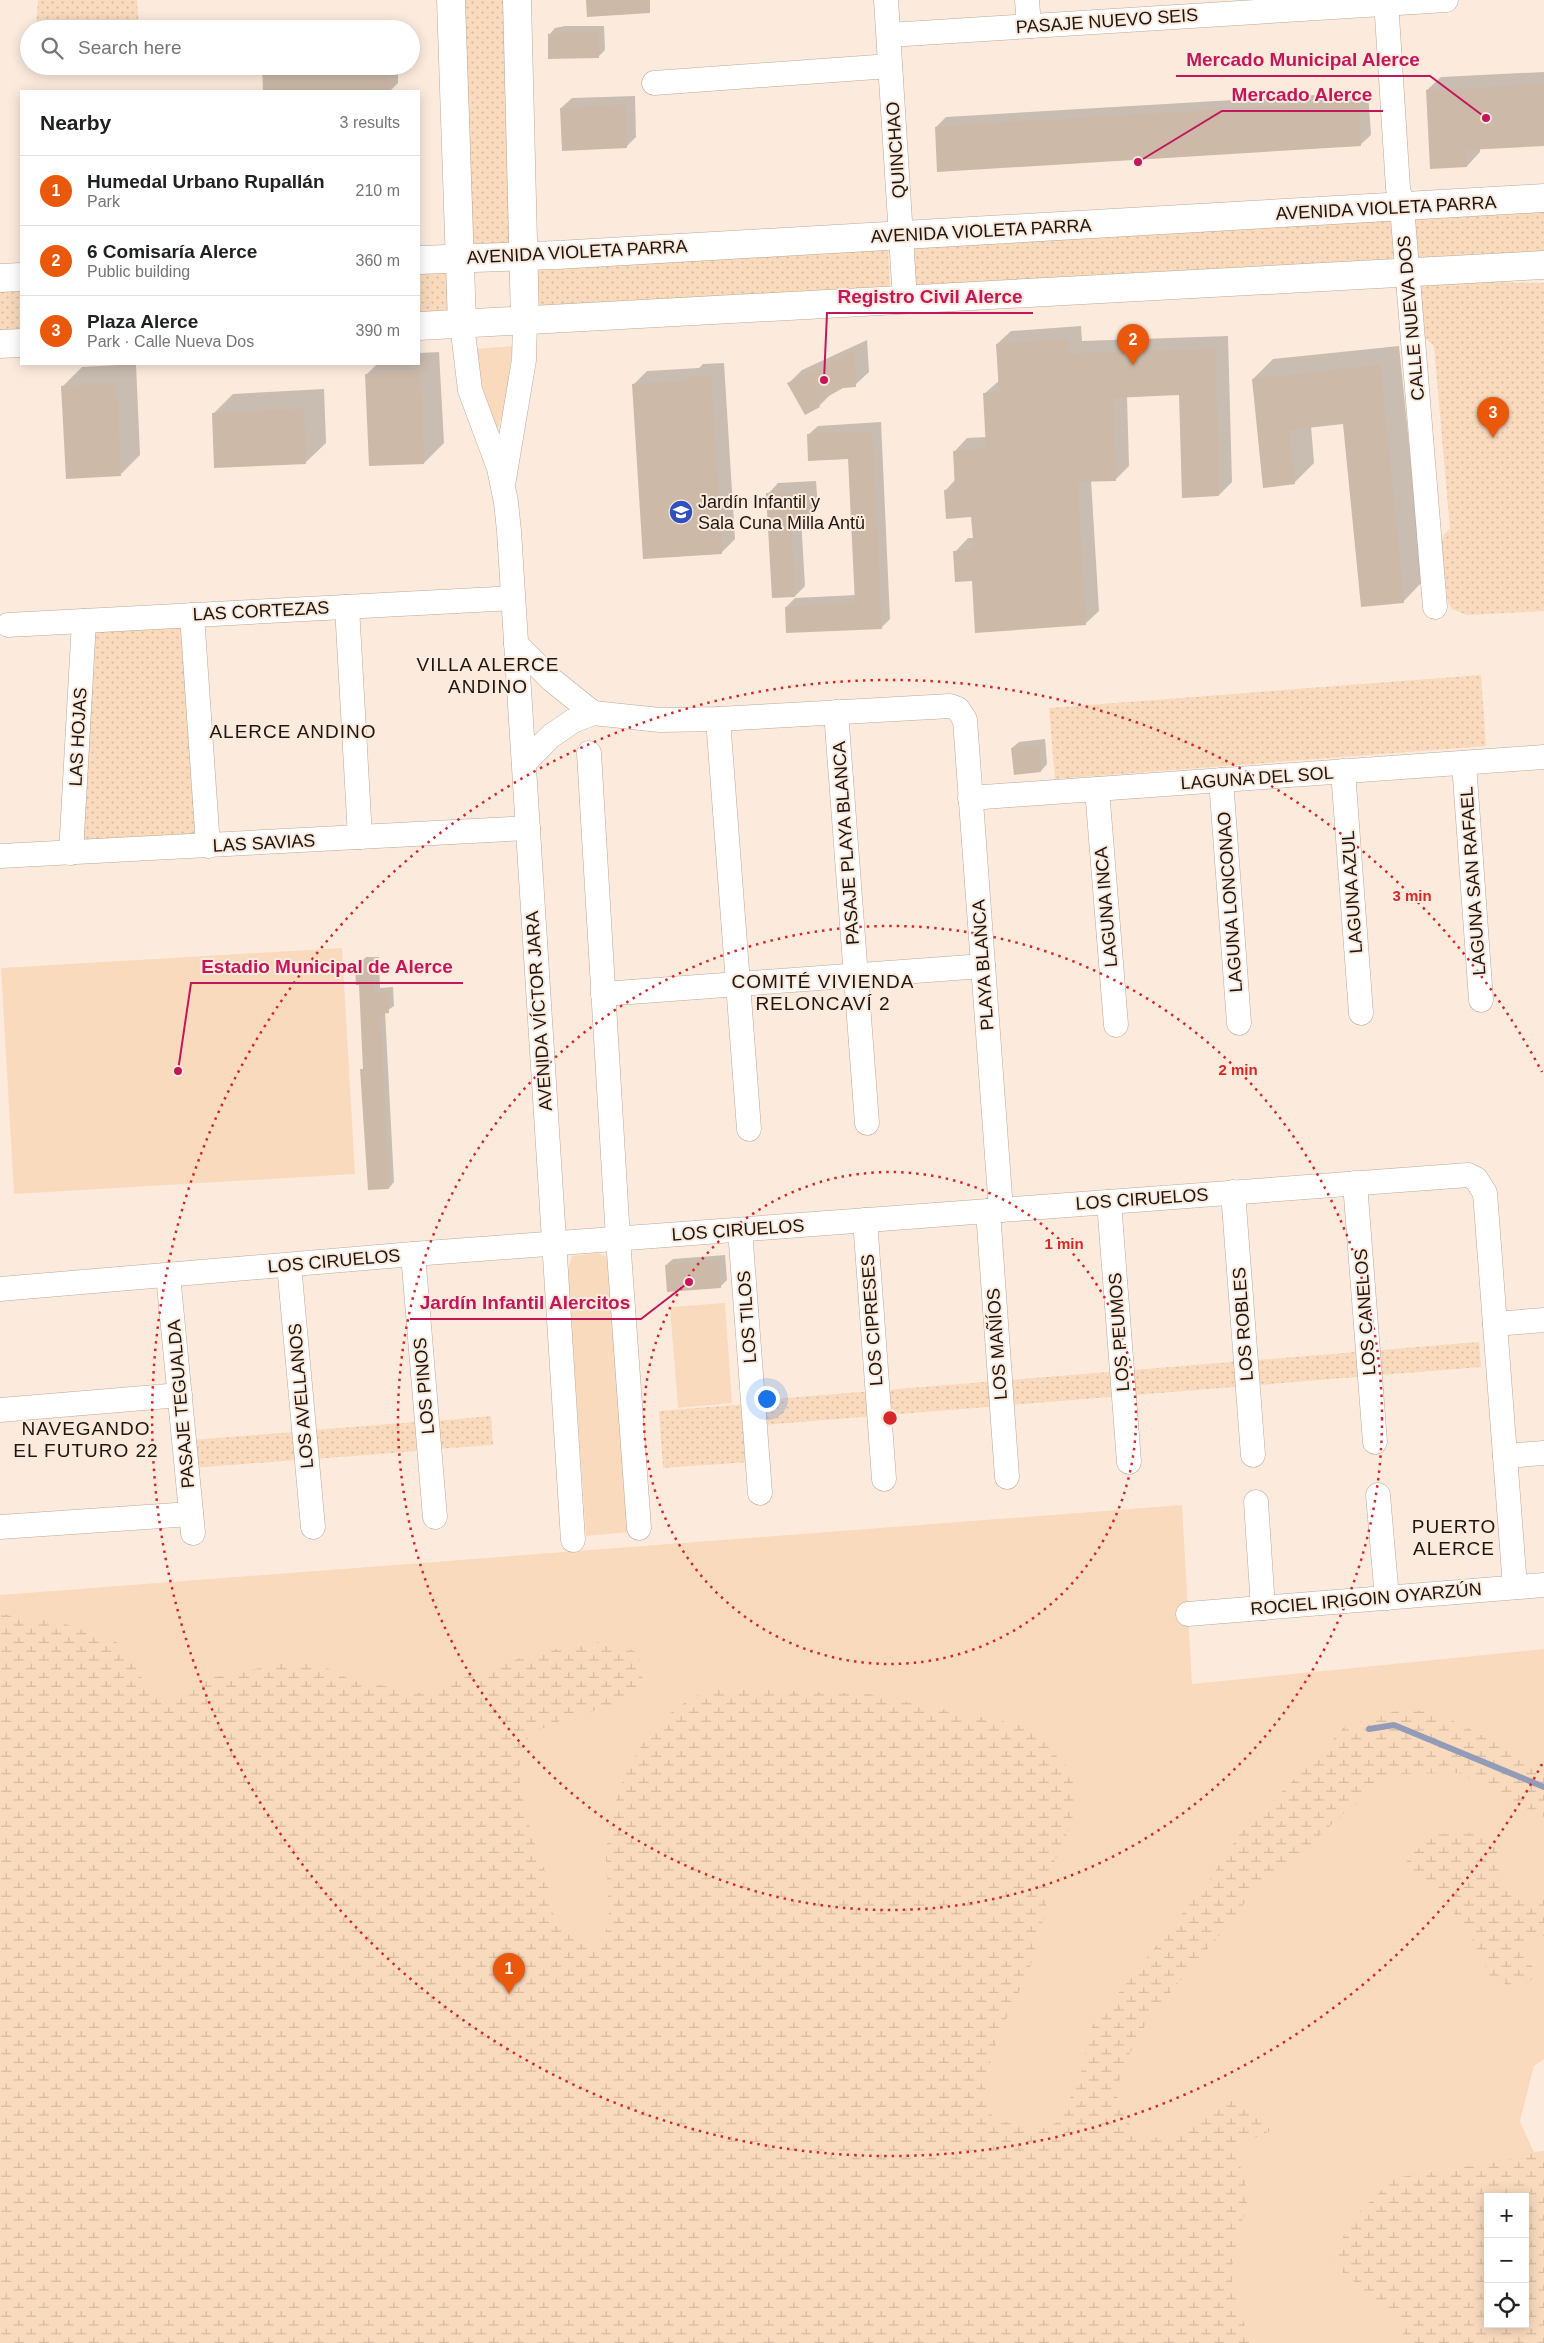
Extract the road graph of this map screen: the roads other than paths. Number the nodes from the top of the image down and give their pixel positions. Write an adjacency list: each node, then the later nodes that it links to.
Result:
1 (451, 0): 15 (main road)
2 (517, 0): 14 (main road)
3 (886, 0): 8 (street, QUINCHAO)
4 (1027, 0): 7 (street)
5 (1446, 0): 6 (street, PASAJE NUEVO SEIS)
6 (1386, 2): 7 (street, PASAJE NUEVO SEIS); 12 (street, CALLE NUEVA DOS)
7 (1029, 26): 8 (street, PASAJE NUEVO SEIS)
8 (888, 35): 9 (street, QUINCHAO)
9 (890, 66): 10 (street); 13 (street, QUINCHAO)
10 (654, 83)
11 (1544, 198): 12 (main road, AVENIDA VIOLETA PARRA)
12 (1402, 207): 13 (main road, AVENIDA VIOLETA PARRA); 18 (street, CALLE NUEVA DOS)
13 (901, 235): 14 (main road, AVENIDA VIOLETA PARRA); 21 (street, QUINCHAO)
14 (524, 256): 15 (main road, AVENIDA VIOLETA PARRA); 22 (main road)
15 (459, 258): 16 (main road, AVENIDA VIOLETA PARRA); 23 (main road)
16 (420, 260)
17 (1544, 265): 18 (main road)
18 (1408, 273): 21 (main road); 30 (street, CALLE NUEVA DOS)
19 (20, 277): 20 (main road)
20 (0, 278)
21 (905, 300): 22 (main road)
22 (525, 321): 23 (main road); 27 (street, AVENIDA VÍCTOR JARA)
23 (462, 324): 24 (main road); 27 (street, AVENIDA VÍCTOR JARA)
24 (420, 326)
25 (20, 343): 26 (main road)
26 (0, 344)
27 (501, 475): 28 (street, AVENIDA VÍCTOR JARA)
28 (513, 598): 29 (street, LAS CORTEZAS); 34 (street, AVENIDA VÍCTOR JARA)
29 (347, 607): 31 (street, LAS CORTEZAS); 47 (street)
30 (1435, 607)
31 (192, 615): 32 (street, LAS CORTEZAS); 48 (street)
32 (84, 621): 33 (street, LAS CORTEZAS); 49 (street, LAS HOJAS)
33 (8, 625)
34 (516, 644): 36 (street); 40 (street, AVENIDA VÍCTOR JARA)
35 (836, 712): 37 (street); 45 (street, PLAYA BLANCA); 52 (street, PASAJE PLAYA BLANCA)
36 (593, 714): 37 (street); 40 (street)
37 (718, 719): 53 (street)
38 (589, 753): 54 (street)
39 (1544, 757): 41 (street, LAGUNA DEL SOL)
40 (524, 763): 46 (street, AVENIDA VÍCTOR JARA)
41 (1464, 763): 42 (street, LAGUNA DEL SOL); 55 (street, LAGUNA SAN RAFAEL)
42 (1343, 771): 43 (street, LAGUNA DEL SOL); 56 (street, LAGUNA AZUL)
43 (1221, 780): 44 (street, LAGUNA DEL SOL); 57 (street, LAGUNA LONCONAO)
44 (1097, 789): 45 (street, LAGUNA DEL SOL); 58 (street, LAGUNA INCA)
45 (970, 798): 51 (street, PLAYA BLANCA)
46 (528, 828): 47 (street, LAS SAVIAS); 68 (street, AVENIDA VÍCTOR JARA)
47 (360, 838): 48 (street, LAS SAVIAS)
48 (208, 846): 49 (street, LAS SAVIAS)
49 (72, 853): 50 (street, LAS SAVIAS)
50 (0, 856)
51 (983, 966): 52 (street); 64 (street, PLAYA BLANCA)
52 (856, 975): 53 (street); 59 (street, PASAJE PLAYA BLANCA)
53 (739, 984): 54 (street); 60 (street)
54 (603, 994): 67 (street)
55 (1481, 1000)
56 (1360, 1013)
57 (1238, 1023)
58 (1116, 1026)
59 (867, 1123)
60 (750, 1129)
61 (1355, 1183): 62 (street, LOS CIRUELOS); 74 (street, LOS CIRUELOS); 77 (street, LOS CANELOS)
62 (1233, 1192): 63 (street, LOS CIRUELOS); 79 (street, LOS ROBLES)
63 (1110, 1202): 64 (street, LOS CIRUELOS); 81 (street, LOS PEUMOS)
64 (994, 1210): 65 (street, LOS CIRUELOS); 82 (street, LOS MAÑÍOS)
65 (865, 1220): 66 (street, LOS CIRUELOS); 83 (street, LOS CIPRESES)
66 (740, 1230): 67 (street, LOS CIRUELOS); 84 (street, LOS TILOS)
67 (618, 1239): 68 (street, LOS CIRUELOS); 90 (street)
68 (554, 1245): 69 (street, LOS CIRUELOS); 91 (street, AVENIDA VÍCTOR JARA)
69 (413, 1254): 70 (street, LOS CIRUELOS); 87 (street, LOS PINOS)
70 (289, 1265): 71 (street, LOS CIRUELOS); 89 (street, LOS AVELLANOS)
71 (168, 1275): 72 (street, LOS CIRUELOS); 75 (street, PASAJE TEGUALDA)
72 (0, 1289)
73 (1544, 1320): 74 (street)
74 (1495, 1324): 80 (street)
75 (180, 1394): 76 (street); 88 (street, PASAJE TEGUALDA)
76 (0, 1410)
77 (1375, 1442)
78 (1544, 1453): 80 (street)
79 (1253, 1455)
80 (1505, 1456): 93 (street)
81 (1129, 1462)
82 (1007, 1477)
83 (884, 1479)
84 (760, 1494)
85 (1378, 1495): 94 (street)
86 (1256, 1502): 95 (street)
87 (435, 1517)
88 (0, 1527)
89 (313, 1527)
90 (639, 1528)
91 (573, 1540)
92 (1544, 1585): 93 (street, ROCIEL IRIGOIN OYARZÚN)
93 (1515, 1587): 94 (street, ROCIEL IRIGOIN OYARZÚN)
94 (1387, 1598): 95 (street, ROCIEL IRIGOIN OYARZÚN)
95 (1263, 1608): 96 (street, ROCIEL IRIGOIN OYARZÚN)
96 (1188, 1614)

